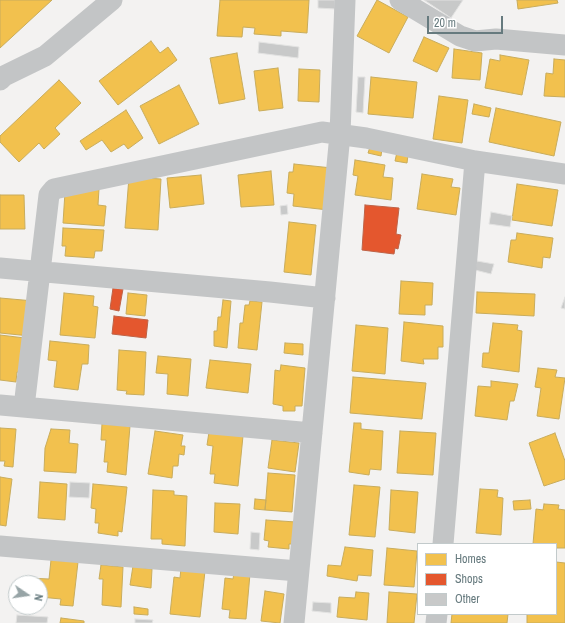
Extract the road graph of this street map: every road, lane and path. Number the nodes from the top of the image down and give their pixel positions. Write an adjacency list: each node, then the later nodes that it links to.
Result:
1 (112, 0): 5 (street)
2 (345, 0): 6 (street)
3 (400, 0): 4 (street)
4 (565, 45)
5 (0, 80)
6 (340, 134): 7 (street); 10 (street); 11 (street)
7 (475, 161): 8 (street); 15 (street)
8 (565, 174)
9 (0, 268): 10 (street)
10 (40, 272): 11 (street); 13 (street)
11 (325, 298): 14 (street)
12 (0, 405): 13 (street)
13 (24, 407): 14 (street)
14 (312, 433): 17 (street)
15 (443, 543)
16 (0, 546): 17 (street)
17 (298, 571): 18 (street)
18 (294, 623)

